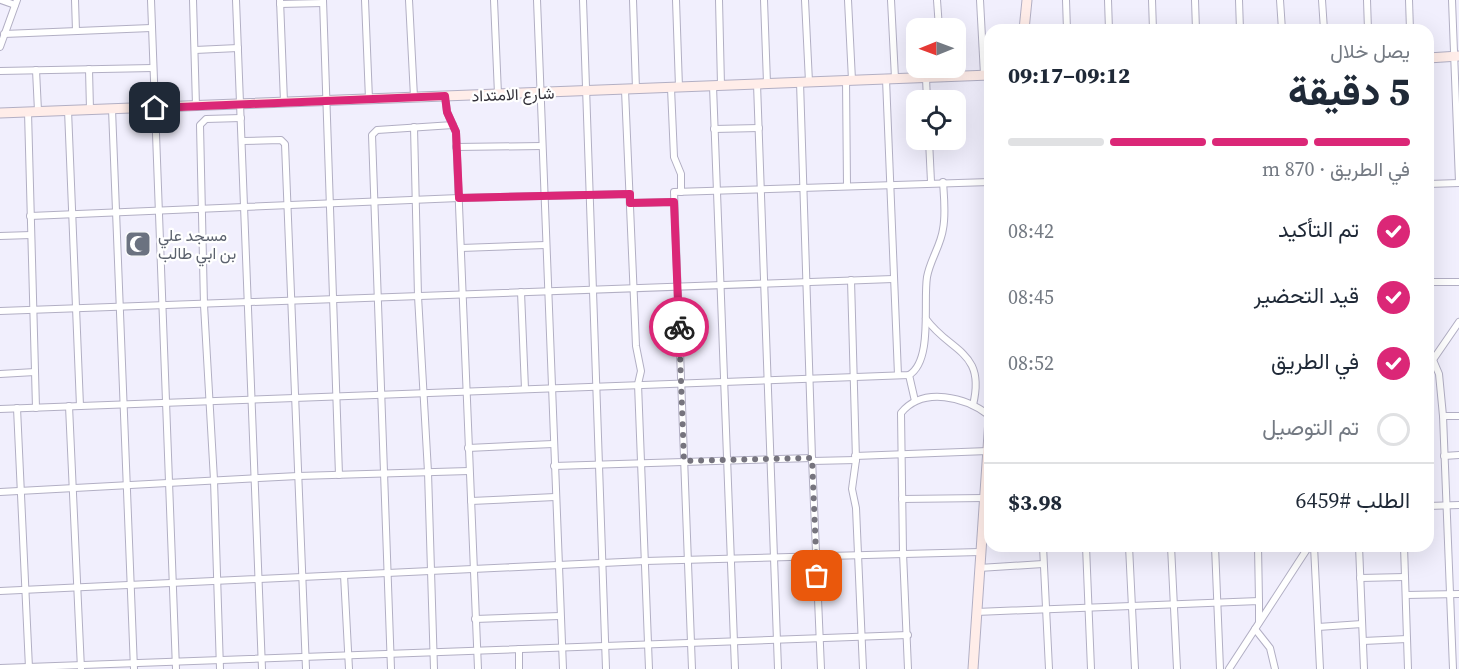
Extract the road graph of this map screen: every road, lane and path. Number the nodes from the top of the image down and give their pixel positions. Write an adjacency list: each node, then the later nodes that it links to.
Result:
1 (2, 0): 32 (street)
2 (75, 0): 46 (street)
3 (151, 0): 45 (street)
4 (193, 0): 51 (street)
5 (236, 0): 50 (street)
6 (366, 0): 75 (street)
7 (410, 0): 74 (street)
8 (494, 0): 72 (street)
9 (537, 0): 71 (street)
10 (582, 0): 70 (street)
11 (633, 0): 67 (street)
12 (676, 0): 66 (street)
13 (719, 0): 65 (street)
14 (764, 0): 64 (street)
15 (805, 0): 63 (street)
16 (848, 0): 62 (street)
17 (891, 0): 61 (street)
18 (937, 0): 34 (street)
19 (980, 0): 48 (street)
20 (1027, 0): 35 (street)
21 (1066, 0): 36 (street)
22 (1108, 0): 37 (street)
23 (1152, 0): 38 (street)
24 (1195, 0): 39 (street)
25 (1239, 0): 40 (street)
26 (1280, 0): 41 (street)
27 (1322, 0): 42 (street)
28 (1367, 0): 43 (street)
29 (1409, 0): 44 (street)
30 (1452, 0): 52 (street)
31 (323, 1): 33 (street); 76 (street)
32 (16, 2): 47 (street)
33 (280, 2): 77 (street)
34 (938, 18)
35 (1024, 24)
36 (1067, 24)
37 (1109, 24)
38 (1153, 24)
39 (1196, 24)
40 (1240, 24)
41 (1282, 24)
42 (1324, 24)
43 (1368, 24)
44 (1410, 24)
45 (151, 28): 46 (street); 54 (street)
46 (76, 31): 47 (street)
47 (4, 34): 49 (street)
48 (984, 43)
49 (0, 46)
50 (238, 48): 51 (street); 78 (street)
51 (195, 50): 79 (street)
52 (1456, 56): 53 (street); 98 (street)
53 (1434, 58)
54 (153, 68): 55 (street); 80 (street)
55 (89, 69): 56 (street); 83 (street)
56 (36, 70): 57 (street); 84 (street)
57 (0, 71)
58 (966, 74): 59 (street, شارع الامتداد)
59 (984, 75)
60 (926, 78): 61 (street, شارع الامتداد); 69 (street)
61 (890, 79): 62 (street, شارع الامتداد); 99 (street)
62 (849, 80): 63 (street, شارع الامتداد); 101 (street)
63 (804, 82): 64 (street, شارع الامتداد); 102 (street)
64 (762, 84): 65 (street, شارع الامتداد); 89 (street)
65 (717, 86): 66 (street, شارع الامتداد); 90 (street)
66 (675, 87): 67 (street, شارع الامتداد); 105 (street)
67 (636, 89): 68 (street, شارع الامتداد)
68 (625, 90): 70 (street, شارع الامتداد); 106 (street)
69 (927, 90)
70 (586, 91): 71 (street, شارع الامتداد); 107 (street)
71 (540, 93): 72 (street, شارع الامتداد); 92 (street)
72 (498, 94): 73 (street, شارع الامتداد)
73 (445, 96): 74 (street, شارع الامتداد); 87 (street)
74 (414, 97): 75 (street, شارع الامتداد)
75 (369, 99): 76 (street, شارع الامتداد)
76 (327, 100): 77 (street, شارع الامتداد); 114 (street)
77 (284, 102): 78 (street, شارع الامتداد)
78 (240, 104): 79 (street, شارع الامتداد); 86 (street)
79 (196, 106): 80 (street, شارع الامتداد)
80 (155, 108): 81 (street, شارع الامتداد); 118 (street)
81 (112, 109): 83 (street, شارع الامتداد); 119 (street)
82 (68, 110): 83 (street, شارع الامتداد); 84 (street, شارع الامتداد); 120 (street)
83 (90, 110)
84 (33, 112): 85 (street, شارع الامتداد); 121 (street)
85 (0, 113)
86 (241, 118): 91 (street); 117 (street)
87 (453, 124): 88 (street); 93 (street)
88 (414, 127): 110 (street); 112 (street)
89 (759, 128): 90 (street); 103 (street)
90 (714, 129): 104 (street)
91 (242, 141): 115 (street); 116 (street)
92 (542, 146): 93 (street); 108 (street)
93 (456, 147): 109 (street)
94 (929, 150): 95 (street)
95 (931, 182): 96 (street); 99 (street)
96 (943, 182): 97 (street); 150 (street)
97 (984, 182)
98 (1459, 183): 100 (street)
99 (889, 184): 101 (street); 126 (street)
100 (1434, 184)
101 (847, 186): 102 (street)
102 (803, 187): 103 (street); 128 (street)
103 (760, 189): 104 (street); 131 (street)
104 (716, 191): 105 (street); 132 (street)
105 (681, 192): 111 (street)
106 (630, 194): 107 (street); 113 (street)
107 (590, 195): 108 (street); 135 (street)
108 (543, 196): 109 (street); 124 (street)
109 (459, 198): 110 (street); 125 (street)
110 (416, 201): 112 (street); 139 (street)
111 (674, 202): 113 (street); 133 (street)
112 (373, 203): 114 (street); 140 (street)
113 (630, 203): 134 (street)
114 (328, 204): 115 (street); 141 (street)
115 (287, 206): 116 (street); 142 (street)
116 (244, 208): 117 (street); 143 (street)
117 (202, 209): 118 (street); 144 (street)
118 (159, 211): 119 (street); 145 (street)
119 (117, 213): 120 (street); 146 (street)
120 (73, 215): 121 (street); 147 (street)
121 (30, 216): 122 (street)
122 (30, 235): 123 (street); 148 (street)
123 (0, 236)
124 (546, 245): 125 (street); 136 (street)
125 (460, 248): 138 (street)
126 (893, 279): 127 (street); 157 (street)
127 (851, 280): 128 (street); 156 (street)
128 (806, 282): 131 (street); 159 (street)
129 (1434, 282): 130 (street)
130 (1459, 282)
131 (765, 283): 132 (street); 160 (street)
132 (720, 285): 133 (street); 161 (street)
133 (677, 286): 134 (street); 162 (street)
134 (634, 287): 135 (street); 163 (street)
135 (592, 289): 136 (street); 164 (street)
136 (547, 291): 137 (street); 165 (street)
137 (521, 292): 138 (street); 166 (street)
138 (463, 295): 139 (street); 167 (street)
139 (418, 296): 140 (street); 168 (street)
140 (376, 298): 141 (street); 169 (street)
141 (332, 300): 142 (street); 170 (street)
142 (291, 301): 143 (street); 171 (street)
143 (248, 303): 144 (street); 172 (street)
144 (204, 305): 145 (street); 173 (street)
145 (161, 306): 146 (street); 175 (street)
146 (121, 307): 147 (street); 176 (street)
147 (77, 309): 148 (street); 179 (street)
148 (33, 310): 149 (street); 154 (street)
149 (0, 311)
150 (925, 319): 158 (street); 177 (street)
151 (1459, 322): 152 (street)
152 (1434, 359)
153 (1434, 362): 184 (street)
154 (34, 372): 155 (street); 181 (street)
155 (0, 374)
156 (853, 375): 157 (street); 159 (street); 192 (street)
157 (898, 375): 158 (street)
158 (909, 375): 174 (street)
159 (809, 377): 160 (street); 195 (street)
160 (768, 379): 161 (street); 193 (street)
161 (724, 381): 162 (street); 194 (street)
162 (681, 382): 163 (street); 196 (street)
163 (638, 384): 164 (street); 197 (street)
164 (595, 386): 165 (street); 198 (street)
165 (551, 387): 166 (street); 186 (street)
166 (525, 389): 167 (street)
167 (466, 391): 168 (street); 187 (street)
168 (423, 393): 169 (street); 201 (street)
169 (380, 394): 170 (street); 202 (street)
170 (336, 396): 171 (street); 203 (street)
171 (295, 398): 172 (street); 204 (street)
172 (253, 399): 173 (street); 205 (street)
173 (209, 400): 175 (street); 206 (street)
174 (915, 401): 177 (street); 189 (street)
175 (166, 403): 176 (street); 207 (street)
176 (124, 404): 179 (street); 208 (street)
177 (973, 405): 183 (street)
178 (69, 406): 179 (street); 181 (street); 209 (street)
179 (80, 406)
180 (17, 408): 181 (street); 182 (street); 210 (street)
181 (36, 408)
182 (0, 409)
183 (984, 413)
184 (1443, 416): 185 (street); 191 (street)
185 (1459, 416)
186 (553, 444): 187 (street); 199 (street)
187 (468, 448): 200 (street)
188 (984, 451): 189 (street)
189 (900, 454): 192 (street); 214 (street)
190 (1459, 455): 191 (street)
191 (1444, 456): 216 (street)
192 (855, 458): 195 (street); 231 (street)
193 (770, 459): 194 (street); 195 (street); 234 (street)
194 (727, 460): 196 (street); 235 (street)
195 (812, 460): 233 (street)
196 (684, 461): 197 (street); 236 (street)
197 (641, 463): 198 (street); 237 (street)
198 (597, 465): 199 (street); 238 (street)
199 (554, 466): 213 (street)
200 (470, 471): 201 (street); 215 (street)
201 (428, 472): 202 (street); 243 (street)
202 (383, 474): 203 (street); 244 (street)
203 (339, 475): 204 (street)
204 (298, 476): 205 (street); 246 (street)
205 (255, 478): 206 (street); 249 (street)
206 (214, 480): 207 (street); 250 (street)
207 (169, 482): 208 (street); 251 (street)
208 (127, 484): 209 (street); 252 (street)
209 (72, 487): 210 (street); 253 (street)
210 (21, 491): 211 (street); 254 (street)
211 (0, 492)
212 (984, 495): 214 (street)
213 (555, 497): 215 (street); 240 (street)
214 (902, 499): 230 (street)
215 (471, 501): 242 (street)
216 (1446, 505): 217 (street); 218 (street); 256 (street)
217 (1459, 505)
218 (1434, 506)
219 (984, 533): 220 (street)
220 (980, 552): 230 (street); 241 (street)
221 (1043, 552): 239 (street)
222 (1086, 552): 263 (street)
223 (1129, 552): 262 (street)
224 (1171, 552): 261 (street)
225 (1215, 552): 260 (street)
226 (1258, 552): 259 (street)
227 (1314, 552): 270 (street)
228 (1359, 552): 248 (street)
229 (1404, 552): 247 (street)
230 (903, 553): 231 (street); 271 (street)
231 (858, 554): 233 (street); 272 (street)
232 (1303, 554): 269 (street)
233 (815, 555): 234 (street); 273 (street)
234 (773, 556): 235 (street); 274 (street)
235 (731, 558): 236 (street); 276 (street)
236 (687, 560): 237 (street); 278 (street)
237 (645, 561): 238 (street); 279 (street)
238 (601, 563): 240 (street); 280 (street)
239 (1043, 564): 241 (street); 264 (street)
240 (558, 565): 242 (street); 266 (street)
241 (979, 568): 265 (street)
242 (473, 569): 243 (street); 267 (street)
243 (430, 571): 244 (street); 284 (street)
244 (387, 573): 245 (street); 285 (street)
245 (344, 575): 246 (street); 286 (street)
246 (302, 577): 249 (street); 287 (street)
247 (1405, 577): 248 (street); 258 (street)
248 (1360, 578): 268 (street)
249 (259, 579): 250 (street); 288 (street)
250 (216, 581): 251 (street); 289 (street)
251 (173, 583): 252 (street); 290 (street)
252 (131, 585): 253 (street); 291 (street)
253 (77, 587): 254 (street); 292 (street)
254 (26, 590): 255 (street); 294 (street)
255 (0, 591)
256 (1449, 594): 257 (street); 258 (street); 324 (street)
257 (1459, 594)
258 (1406, 595): 275 (street)
259 (1259, 601): 260 (street); 269 (street)
260 (1217, 603): 261 (street); 318 (street)
261 (1173, 604): 262 (street); 317 (street)
262 (1132, 605): 263 (street); 316 (street)
263 (1089, 606): 264 (street); 315 (street)
264 (1045, 608): 265 (street); 314 (street)
265 (975, 612): 313 (street)
266 (560, 616): 267 (street); 281 (street)
267 (476, 619): 283 (street)
268 (1362, 624): 270 (street); 277 (street)
269 (1257, 625): 319 (street); 320 (street)
270 (1318, 627): 321 (street)
271 (908, 634): 272 (street); 312 (street)
272 (862, 637): 273 (street); 311 (street)
273 (820, 638): 274 (street); 310 (street)
274 (776, 639): 276 (street); 309 (street)
275 (1407, 639): 277 (street); 323 (street)
276 (734, 640): 278 (street); 308 (street)
277 (1362, 641): 322 (street)
278 (691, 642): 279 (street); 307 (street)
279 (648, 643): 280 (street); 306 (street)
280 (605, 644): 281 (street); 305 (street)
281 (561, 647): 282 (street); 304 (street)
282 (519, 649): 283 (street); 303 (street)
283 (477, 650): 284 (street); 302 (street)
284 (433, 652): 285 (street); 301 (street)
285 (390, 654): 286 (street); 300 (street)
286 (348, 656): 287 (street); 299 (street)
287 (305, 657): 288 (street); 298 (street)
288 (262, 658): 289 (street); 297 (street)
289 (219, 660): 290 (street); 296 (street)
290 (176, 661): 291 (street); 295 (street)
291 (134, 666): 292 (street)
292 (81, 667): 294 (street)
293 (0, 668): 294 (street)
294 (29, 668)
295 (176, 669)
296 (220, 669)
297 (262, 669)
298 (306, 669)
299 (349, 669)
300 (391, 669)
301 (434, 669)
302 (478, 669)
303 (519, 669)
304 (563, 669)
305 (606, 669)
306 (649, 669)
307 (692, 669)
308 (735, 669)
309 (778, 669)
310 (821, 669)
311 (863, 669)
312 (908, 669)
313 (974, 669)
314 (1048, 669)
315 (1091, 669)
316 (1135, 669)
317 (1177, 669)
318 (1220, 669)
319 (1228, 669)
320 (1275, 669)
321 (1320, 669)
322 (1364, 669)
323 (1408, 669)
324 (1453, 669)

